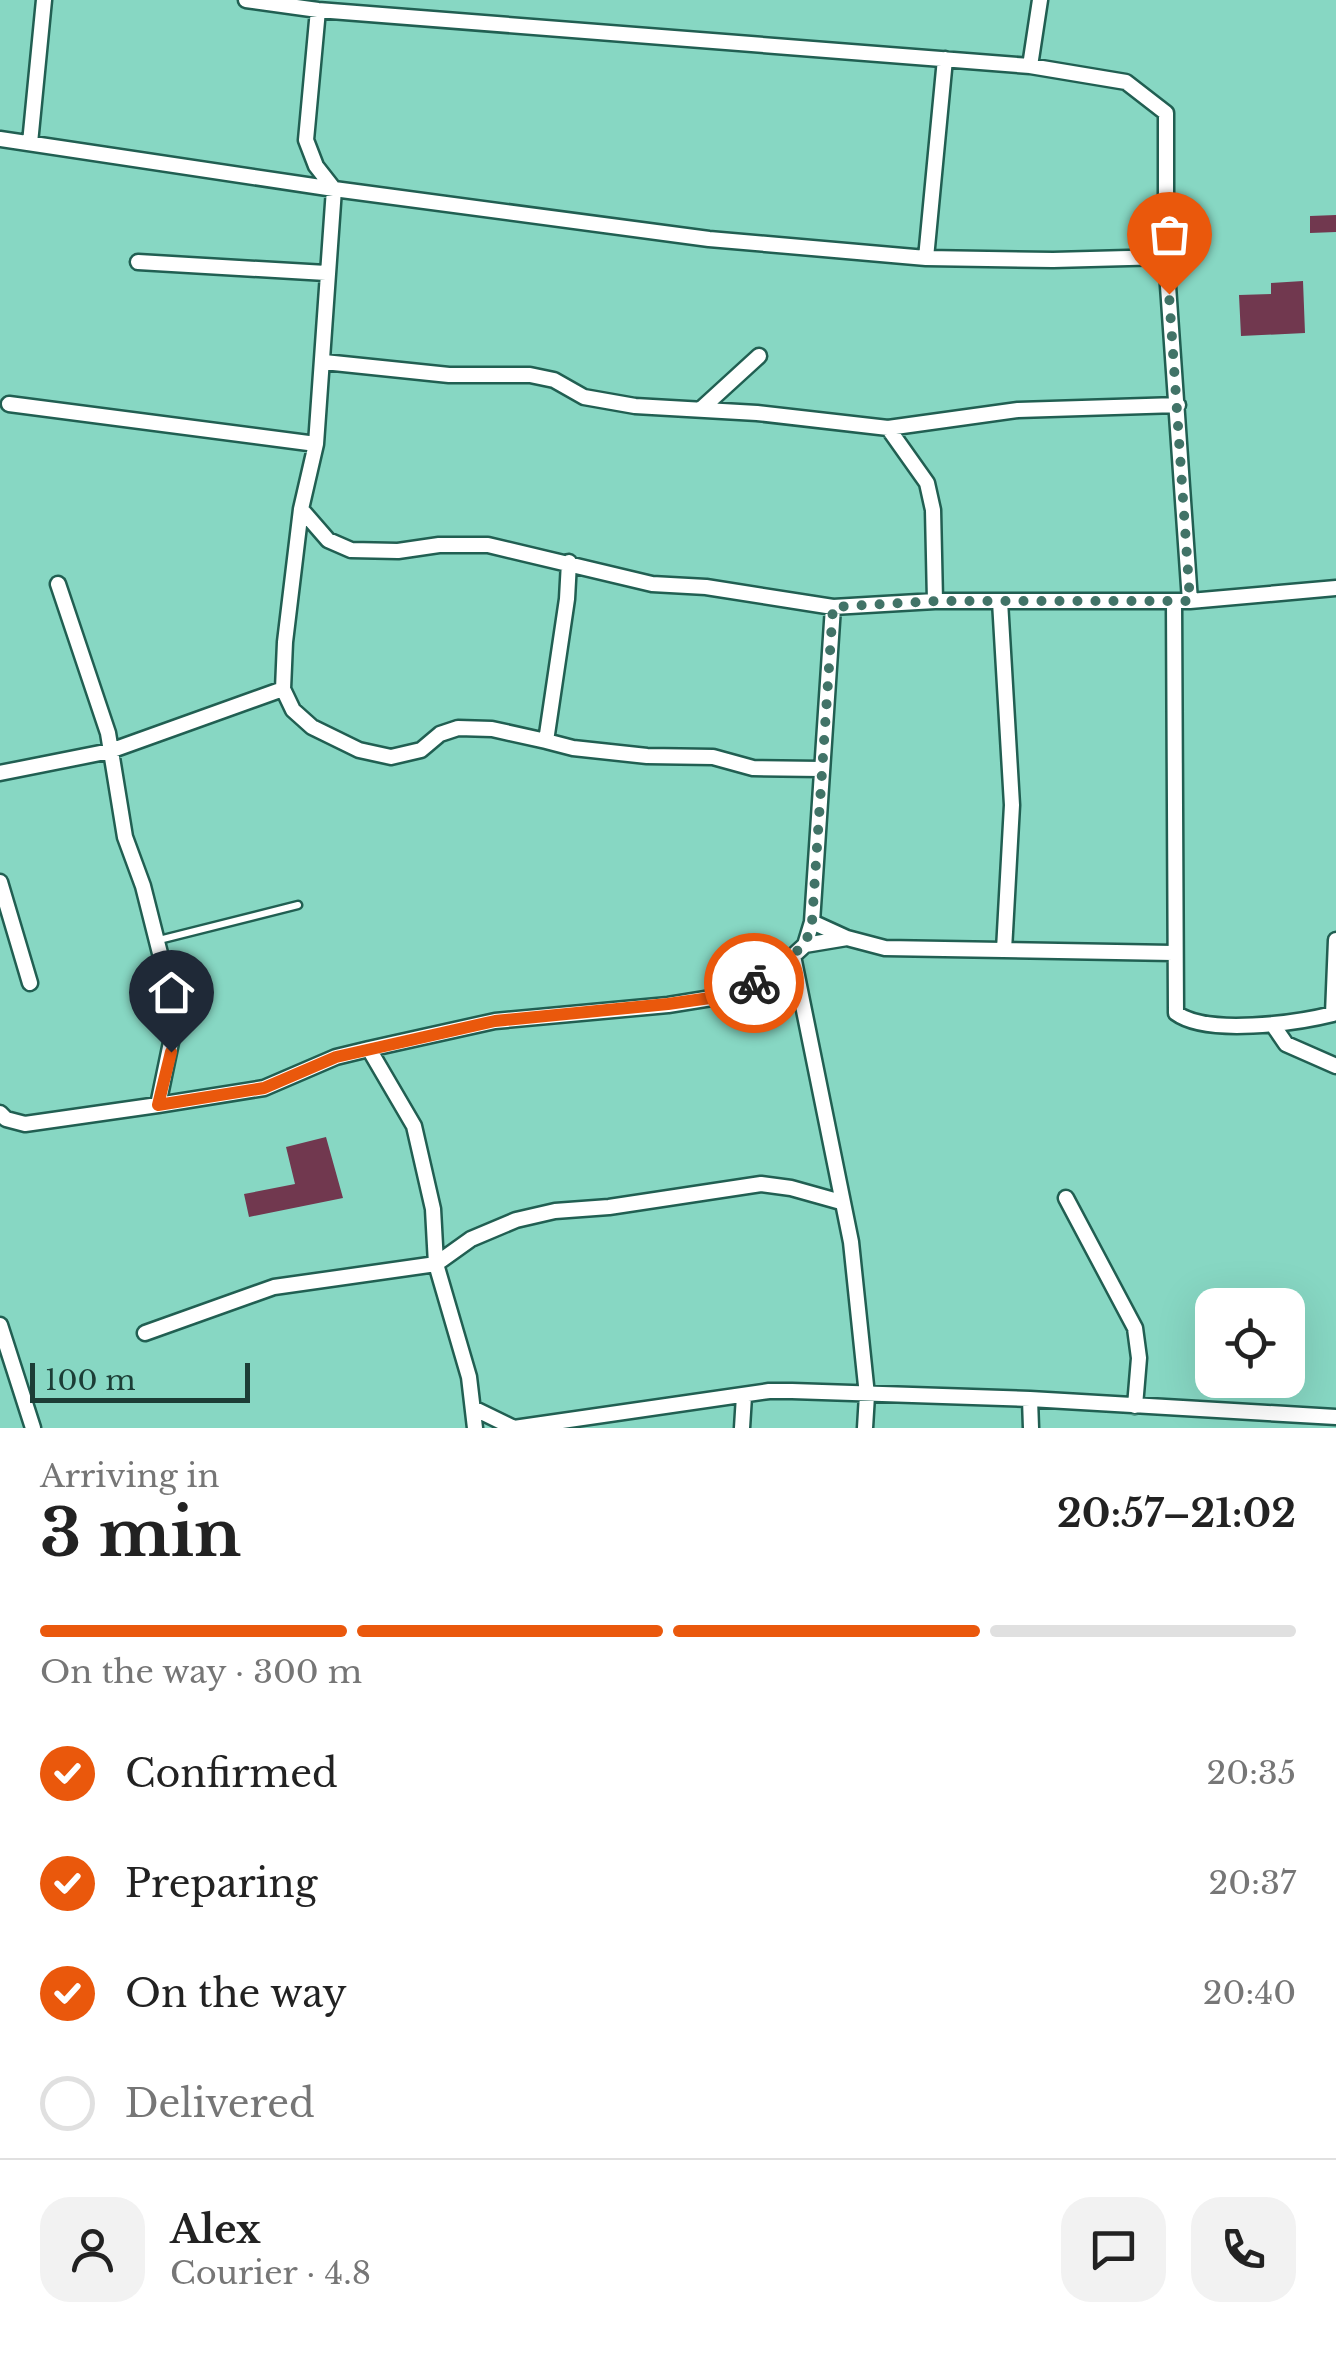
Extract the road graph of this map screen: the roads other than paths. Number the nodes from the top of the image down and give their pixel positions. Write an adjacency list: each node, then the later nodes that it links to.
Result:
1 (44, 0): 8 (street)
2 (246, 0): 4 (street)
3 (1040, 0): 6 (street)
4 (318, 10): 5 (street); 9 (street)
5 (945, 59): 6 (street); 11 (street)
6 (1030, 66): 10 (street)
7 (0, 139): 8 (street)
8 (30, 144): 9 (street)
9 (334, 189): 11 (street); 13 (street)
10 (1166, 257): 11 (street); 17 (street)
11 (926, 258)
12 (138, 262): 13 (street)
13 (326, 273): 15 (street)
14 (760, 356): 18 (street)
15 (324, 362): 18 (street); 20 (street)
16 (9, 404): 20 (street)
17 (1178, 405): 19 (street); 27 (street)
18 (701, 409): 19 (street)
19 (888, 428): 25 (street)
20 (316, 444): 21 (street)
21 (301, 509): 22 (street); 29 (street)
22 (568, 562): 28 (street); 30 (street)
23 (58, 584): 31 (street)
24 (1336, 588): 27 (street)
25 (936, 601): 26 (street); 28 (street)
26 (1000, 601): 27 (street); 40 (street)
27 (1182, 601): 42 (street)
28 (833, 607): 32 (street)
29 (283, 689): 30 (street); 31 (street)
30 (546, 741): 32 (street)
31 (110, 750): 33 (street); 39 (street)
32 (821, 769): 36 (street)
33 (0, 773)
34 (0, 882): 43 (street)
35 (298, 904): 39 (lane)
36 (812, 922): 37 (street); 41 (street)
37 (847, 938): 40 (street); 41 (street)
38 (1336, 940): 44 (street)
39 (158, 941): 48 (street)
40 (1004, 950): 42 (street)
41 (799, 951): 46 (street); 53 (street)
42 (1173, 953): 45 (street)
43 (30, 983)
44 (1335, 1014): 45 (street)
45 (1273, 1025): 47 (street)
46 (369, 1049): 48 (street); 54 (street)
47 (1336, 1066)
48 (158, 1105): 50 (street)
49 (0, 1112): 50 (street)
50 (26, 1124): 51 (street)
51 (0, 1128)
52 (1066, 1198): 60 (street)
53 (841, 1202): 54 (street); 58 (street)
54 (436, 1264): 56 (street); 61 (street)
55 (0, 1326): 63 (street)
56 (145, 1333)
57 (744, 1396): 58 (street); 61 (street); 65 (street)
58 (867, 1396): 59 (street); 66 (street)
59 (1030, 1399): 60 (street); 67 (street)
60 (1135, 1406): 62 (street)
61 (474, 1408): 64 (street)
62 (1336, 1418)
63 (33, 1428)
64 (475, 1428)
65 (742, 1428)
66 (865, 1428)
67 (1031, 1428)

